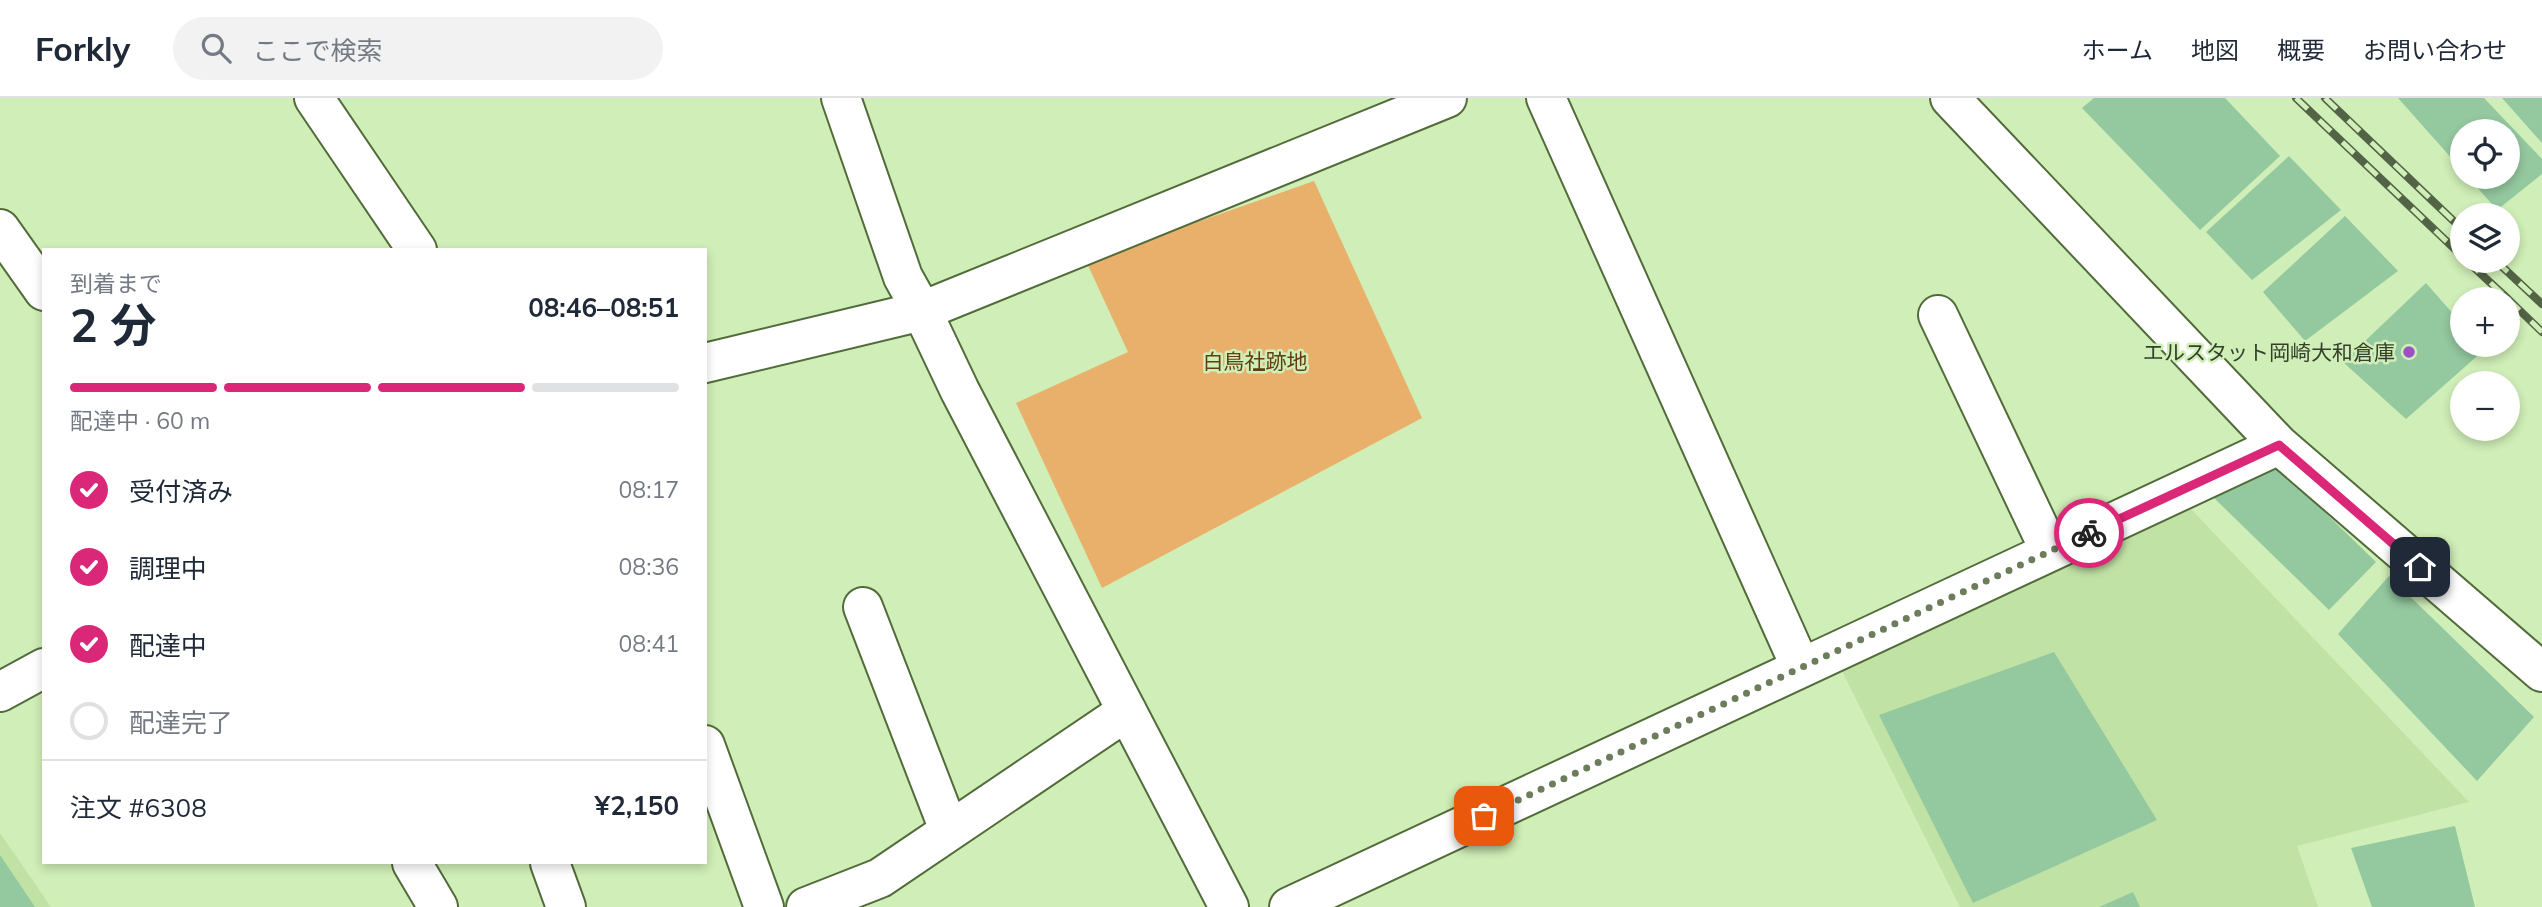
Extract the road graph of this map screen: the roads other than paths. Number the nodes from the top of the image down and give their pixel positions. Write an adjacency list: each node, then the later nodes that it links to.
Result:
1 (314, 98): 7 (street)
2 (841, 98): 9 (street)
3 (1447, 98): 9 (street)
4 (1546, 98): 15 (street)
5 (1950, 98): 12 (street)
6 (0, 229): 8 (street)
7 (416, 248)
8 (42, 287)
9 (922, 311): 11 (street); 19 (street)
10 (1938, 315): 13 (street)
11 (707, 363)
12 (2279, 445): 13 (street); 17 (street)
13 (2050, 551): 15 (street)
14 (863, 607): 21 (street)
15 (1801, 668): 29 (street)
16 (42, 669): 18 (street)
17 (2542, 672)
18 (0, 692)
19 (1127, 711): 21 (street); 28 (street)
20 (707, 751): 26 (street)
21 (949, 830): 27 (street)
22 (413, 864): 24 (street)
23 (550, 864): 25 (street)
24 (438, 907)
25 (566, 907)
26 (764, 907)
27 (806, 907)
28 (1229, 907)
29 (1289, 907)

